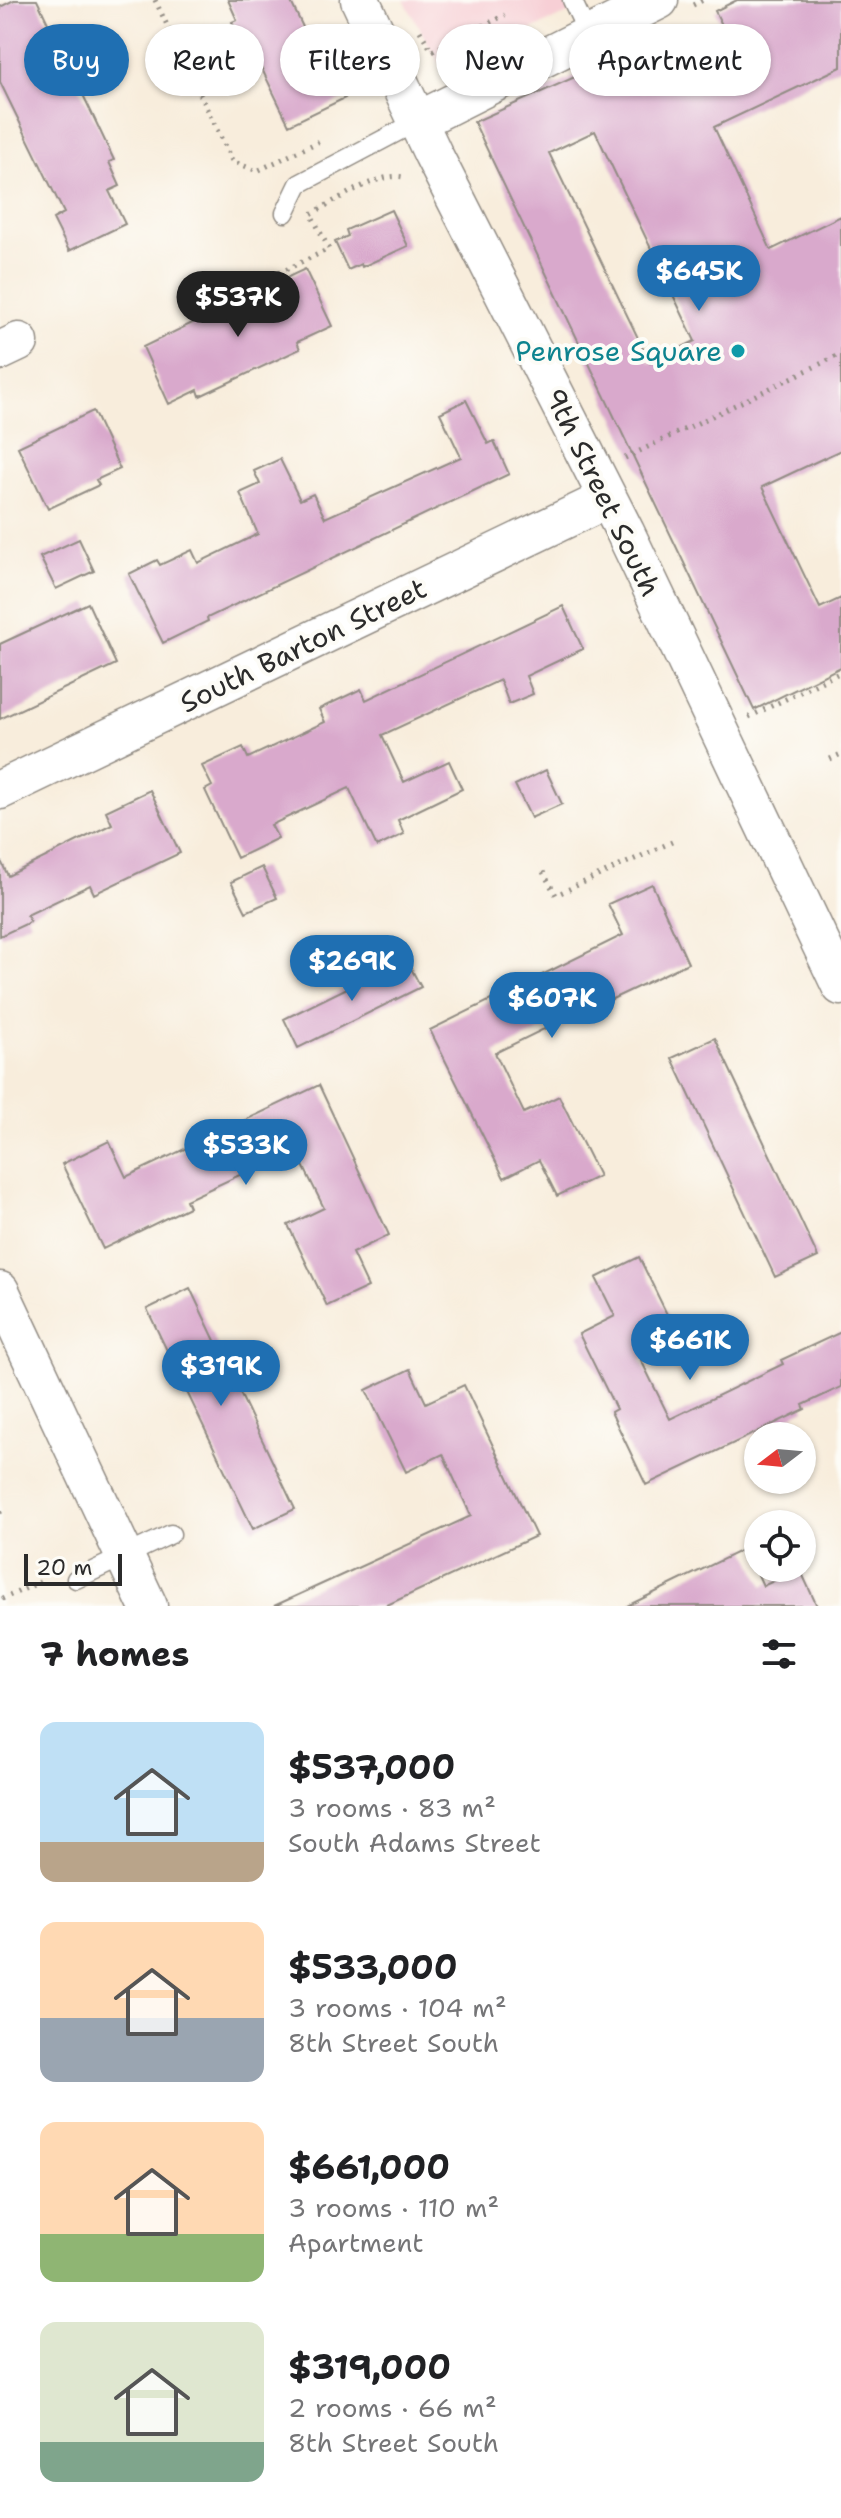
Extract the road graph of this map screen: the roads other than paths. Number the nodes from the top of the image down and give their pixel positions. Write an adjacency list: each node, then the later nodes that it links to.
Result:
1 (360, 0): 7 (street, 9th Street South)
2 (572, 0): 4 (lane)
3 (646, 3): 5 (street)
4 (583, 24)
5 (610, 24)
6 (569, 46): 7 (street)
7 (418, 121): 8 (lane); 9 (street, 9th Street South)
8 (285, 213)
9 (607, 499): 10 (street, South Barton Street); 11 (street, 9th Street South)
10 (0, 790)
11 (841, 986)
12 (0, 1291): 14 (street)
13 (171, 1534): 14 (lane)
14 (124, 1556): 15 (lane); 16 (street)
15 (76, 1579)
16 (148, 1606)

